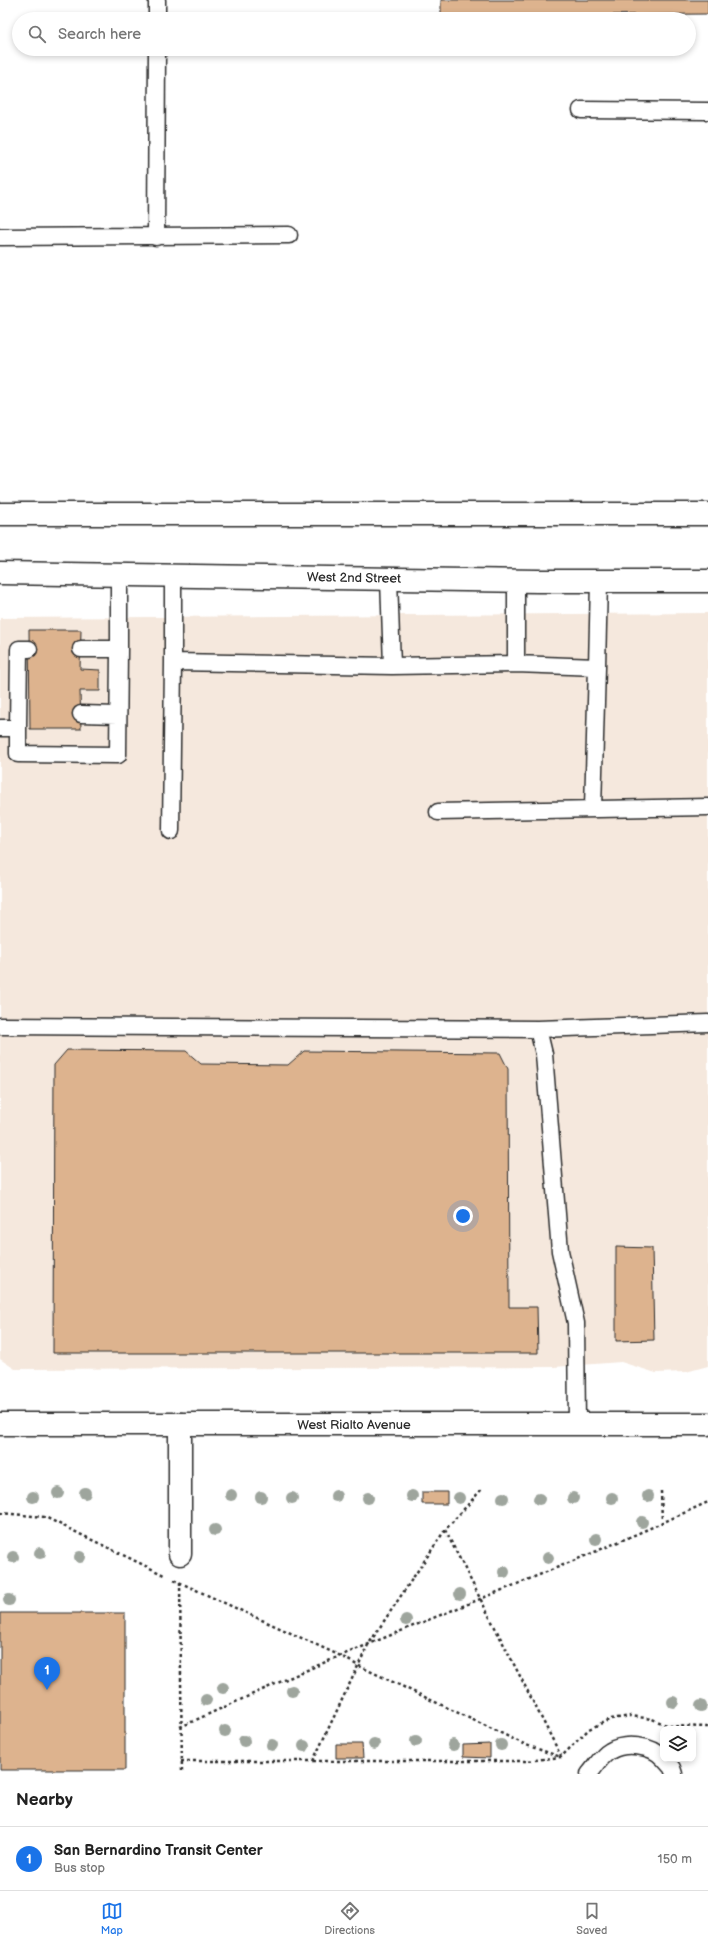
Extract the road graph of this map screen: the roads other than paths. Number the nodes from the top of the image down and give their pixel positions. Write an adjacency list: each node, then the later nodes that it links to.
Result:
1 (157, 0): 2 (lane)
2 (157, 12)
3 (157, 56): 8 (lane)
4 (581, 110): 5 (lane)
5 (708, 111)
6 (289, 235): 8 (lane)
7 (0, 237): 8 (lane)
8 (156, 237)
9 (0, 514): 10 (main road)
10 (708, 514)
11 (0, 573): 12 (main road, West 2nd Street)
12 (119, 575): 13 (main road, West 2nd Street); 20 (lane)
13 (173, 576): 14 (main road, West 2nd Street); 21 (lane)
14 (390, 579): 15 (main road, West 2nd Street); 23 (lane)
15 (516, 581): 16 (main road, West 2nd Street); 22 (lane)
16 (599, 581): 17 (main road, West 2nd Street); 24 (lane)
17 (708, 581)
18 (29, 648): 27 (lane)
19 (81, 649): 20 (lane)
20 (119, 649): 26 (lane)
21 (173, 662): 23 (lane); 32 (lane)
22 (516, 664): 23 (lane); 24 (lane)
23 (392, 666)
24 (598, 666): 30 (lane)
25 (81, 714): 26 (lane)
26 (118, 715): 27 (lane)
27 (22, 719): 28 (lane)
28 (0, 728)
29 (708, 806): 30 (lane)
30 (593, 808): 31 (lane)
31 (438, 812)
32 (171, 831)
33 (708, 1023): 35 (lane)
34 (0, 1026): 35 (lane)
35 (538, 1029): 38 (lane)
36 (0, 1424): 37 (main road, West Rialto Avenue)
37 (180, 1424): 38 (main road, West Rialto Avenue); 40 (main road)
38 (577, 1424): 39 (main road, West Rialto Avenue)
39 (708, 1424)
40 (180, 1554)
41 (660, 1754): 43 (lane)
42 (667, 1762): 44 (lane)
43 (589, 1774)
44 (674, 1774)

